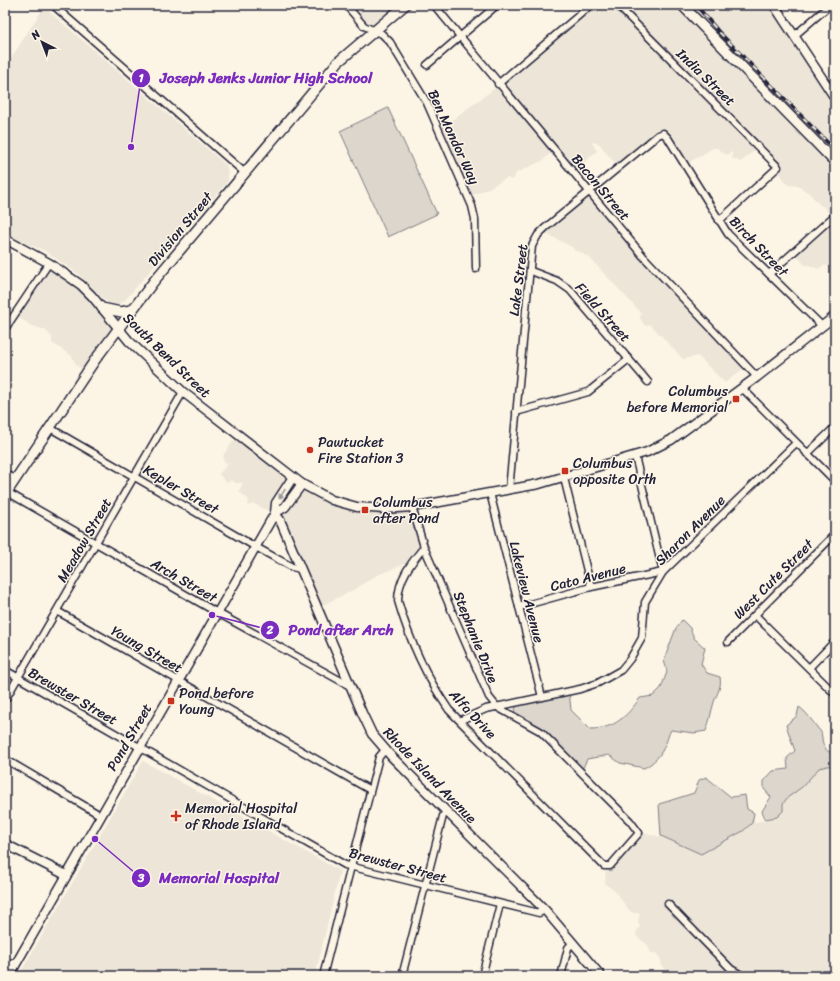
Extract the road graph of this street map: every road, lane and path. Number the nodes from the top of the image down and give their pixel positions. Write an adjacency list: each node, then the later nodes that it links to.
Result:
1 (53, 5): 19 (street)
2 (346, 5): 11 (street, Ben Mondor Way)
3 (405, 5): 11 (main road, Division Street)
4 (434, 5): 12 (street, Bacon Street)
5 (497, 5): 12 (street)
6 (591, 5): 15 (street)
7 (617, 5): 22 (street, India Street)
8 (682, 5): 18 (main road)
9 (774, 5): 13 (street)
10 (830, 5): 13 (street)
11 (374, 30): 19 (main road, Division Street); 25 (street, Ben Mondor Way)
12 (459, 36): 14 (street); 15 (street, Bacon Street)
13 (794, 36): 16 (street)
14 (427, 65)
15 (498, 84): 20 (street, Bacon Street)
16 (835, 98)
17 (663, 133): 20 (street, Lake Street); 22 (street, Birch Street)
18 (835, 162)
19 (245, 173): 29 (main road, Division Street)
20 (590, 192): 26 (street, Lake Street); 35 (street, Bacon Street)
21 (835, 215): 27 (street)
22 (718, 221): 27 (street, Birch Street)
23 (5, 239): 24 (street, South Bend Street)
24 (49, 263): 28 (street, South Bend Street); 33 (street)
25 (476, 269)
26 (531, 271): 34 (street, Field Street); 39 (street, Lake Street)
27 (768, 274): 31 (street, Birch Street)
28 (102, 308): 29 (main road); 32 (street, South Bend Street)
29 (131, 310): 32 (main road, Division Street)
30 (835, 316): 31 (street, South Bend Street)
31 (822, 326): 35 (street, South Bend Street)
32 (117, 328): 38 (street, South Bend Street); 41 (main road, Division Street)
33 (5, 329)
34 (629, 359): 36 (street, Field Street); 39 (street)
35 (757, 377): 37 (street, South Bend Street)
36 (648, 382)
37 (742, 388): 42 (street); 44 (street, South Bend Street)
38 (183, 392): 46 (street, Meadow Street); 47 (street, South Bend Street)
39 (516, 412): 52 (street, Lake Street)
40 (835, 427): 43 (street)
41 (50, 428): 46 (street, Kepler Street); 49 (main road, Division Street)
42 (796, 443): 43 (street); 62 (street, Sharon Avenue)
43 (807, 454): 50 (street)
44 (635, 456): 48 (street, South Bend Street); 62 (street)
45 (5, 474): 49 (street)
46 (134, 476): 58 (street, Meadow Street); 59 (street, Kepler Street)
47 (293, 477): 51 (street, South Bend Street); 56 (street, Pond Street, one-way to 56)
48 (564, 478): 52 (street, South Bend Street); 63 (street)
49 (15, 479): 53 (main road, Division Street)
50 (835, 481)
51 (302, 484): 55 (street, South Bend Street); 56 (street, Pond Street)
52 (509, 490): 54 (street, South Bend Street)
53 (6, 493): 58 (street, Arch Street)
54 (490, 493): 55 (street, South Bend Street); 64 (street, Lakeview Avenue)
55 (412, 507): 60 (street, Stephanie Drive)
56 (275, 513): 59 (street, Pond Street); 61 (street, Rhode Island Avenue)
57 (835, 534): 67 (street, West Cute Street)
58 (95, 543): 65 (street, Meadow Street); 66 (street, Arch Street)
59 (254, 546): 61 (street, Kepler Street); 66 (street, Pond Street)
60 (424, 547): 78 (street, Stephanie Drive); 79 (street, Alfa Drive)
61 (300, 569): 74 (street, Rhode Island Avenue)
62 (663, 572): 63 (street, Cato Avenue); 76 (street, Sharon Avenue)
63 (591, 587): 64 (street, Cato Avenue)
64 (519, 607): 76 (street, Lakeview Avenue)
65 (57, 611): 72 (street, Meadow Street); 73 (street, Young Street)
66 (216, 612): 73 (street, Pond Street); 74 (street, Arch Street)
67 (755, 615): 69 (street, West Cute Street); 70 (street)
68 (835, 641): 70 (street)
69 (728, 642)
70 (809, 668): 75 (street)
71 (5, 670): 72 (street, Brewster Street)
72 (18, 678): 77 (street, Meadow Street); 80 (street, Brewster Street)
73 (177, 680): 80 (street, Pond Street); 83 (street, Young Street)
74 (350, 686): 81 (street, Rhode Island Avenue)
75 (835, 694)
76 (542, 697): 78 (street, Sharon Avenue)
77 (5, 700)
78 (497, 707): 79 (street, Sharon Avenue); 88 (street, Stephanie Drive)
79 (460, 720): 88 (street, Alfa Drive)
80 (138, 748): 85 (street, Pond Street); 87 (street, Brewster Street)
81 (385, 750): 83 (street); 84 (street, Rhode Island Avenue)
82 (5, 759): 85 (street)
83 (370, 790): 87 (street)
84 (446, 811): 90 (street); 93 (street, Rhode Island Avenue)
85 (100, 815): 89 (street, Pond Street)
86 (5, 844): 89 (street)
87 (351, 866): 90 (street, Brewster Street); 98 (street)
88 (604, 866)
89 (66, 875): 95 (street, Pond Street)
90 (425, 885): 91 (street, Brewster Street); 99 (street)
91 (500, 904): 93 (street, Brewster Street); 100 (street)
92 (668, 904): 103 (street)
93 (545, 910): 94 (street, Rhode Island Avenue)
94 (573, 942): 101 (street); 102 (street, Rhode Island Avenue)
95 (14, 965): 96 (main road); 97 (street, Pond Street)
96 (5, 971)
97 (8, 976)
98 (323, 976)
99 (402, 976)
100 (482, 976)
101 (561, 976)
102 (601, 976)
103 (743, 976)

